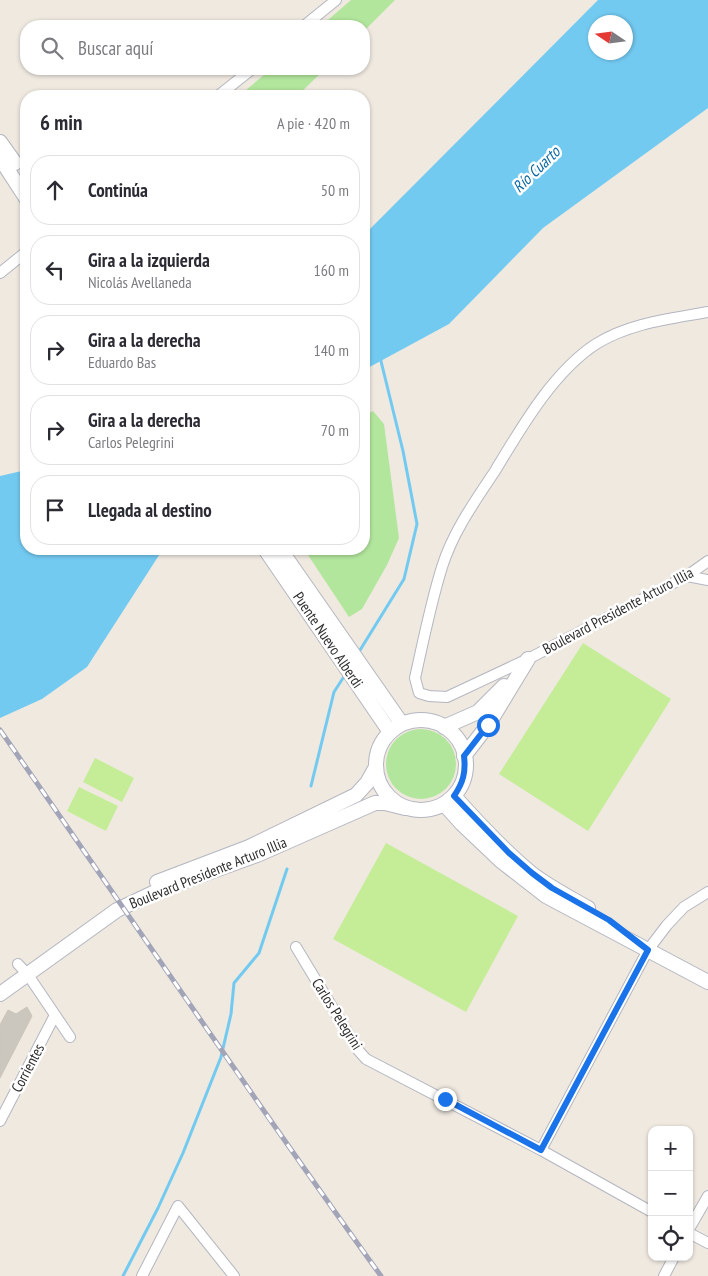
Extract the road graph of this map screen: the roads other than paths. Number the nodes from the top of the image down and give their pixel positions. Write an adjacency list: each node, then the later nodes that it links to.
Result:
1 (336, 0): 2 (street)
2 (311, 20)
3 (244, 75): 4 (street)
4 (226, 90)
5 (0, 142): 7 (main road)
6 (0, 158): 8 (main road)
7 (20, 172)
8 (20, 189)
9 (20, 257): 10 (street)
10 (0, 273)
11 (708, 312): 17 (street, Boulevard Presidente Arturo Illia)
12 (269, 555): 19 (main road, Puente Nuevo Alberdi)
13 (284, 555): 19 (main road, Puente Nuevo Alberdi)
14 (708, 561): 15 (street, Boulevard Presidente Arturo Illia)
15 (687, 576): 16 (street); 17 (street, Boulevard Presidente Arturo Illia)
16 (708, 580)
17 (528, 659): 18 (main road); 20 (main road)
18 (444, 727): 19 (main road); 20 (main road)
19 (396, 728): 21 (main road)
20 (464, 756): 22 (main road)
21 (376, 767): 23 (main road); 27 (main road, Boulevard Presidente Arturo Illia)
22 (449, 800): 23 (main road); 26 (main road)
23 (405, 808): 27 (main road, Boulevard Presidente Arturo Illia)
24 (708, 892): 26 (street)
25 (296, 947): 34 (street, Carlos Pelegrini)
26 (648, 950): 28 (main road); 34 (street)
27 (23, 970): 29 (main road, Boulevard Presidente Arturo Illia); 30 (main road, Boulevard Presidente Arturo Illia); 31 (street)
28 (708, 982)
29 (0, 986)
30 (0, 994)
31 (56, 1015): 32 (street); 33 (street, Corrientes)
32 (70, 1037)
33 (0, 1121)
34 (541, 1150): 36 (street, Carlos Pelegrini)
35 (708, 1196): 37 (street)
36 (648, 1210)
37 (693, 1224)
38 (693, 1234): 39 (street)
39 (708, 1243)
40 (672, 1261): 43 (street)
41 (142, 1276): 42 (street)
42 (234, 1276)
43 (664, 1276)

